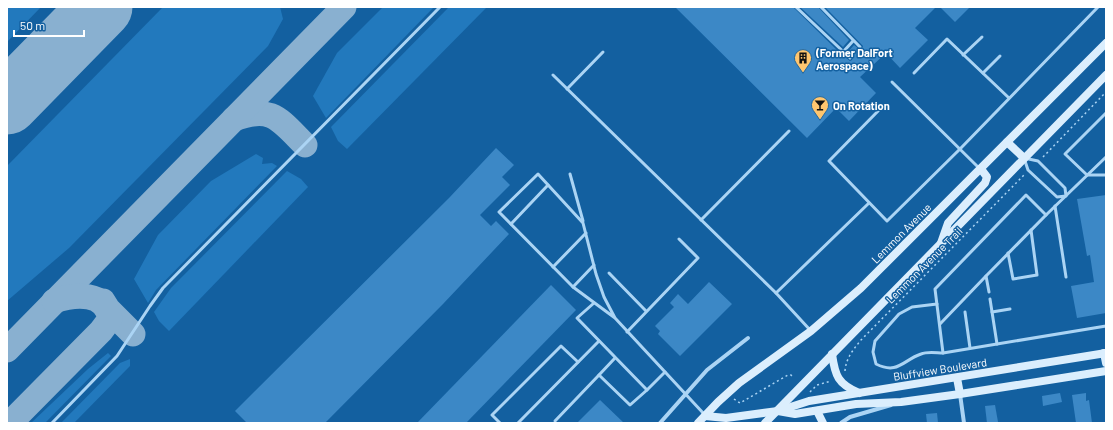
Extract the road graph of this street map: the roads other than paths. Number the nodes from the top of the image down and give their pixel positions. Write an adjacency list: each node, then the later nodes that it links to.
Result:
1 (440, 7): 88 (lane)
2 (796, 7): 10 (lane)
3 (821, 7): 6 (lane)
4 (1098, 7): 20 (lane)
5 (982, 37): 11 (lane)
6 (853, 41): 8 (lane); 10 (lane)
7 (1106, 43): 24 (main road, Lemmon Avenue)
8 (860, 47)
9 (603, 52): 19 (lane)
10 (843, 52): 13 (lane)
11 (963, 55): 14 (lane); 15 (lane)
12 (1000, 56): 15 (lane)
13 (850, 58)
14 (914, 73)
15 (983, 73): 20 (lane)
16 (553, 75): 19 (lane)
17 (1106, 75): 27 (main road)
18 (892, 82): 25 (lane)
19 (567, 89): 37 (lane)
20 (1009, 98): 25 (lane)
21 (882, 108): 34 (lane)
22 (1106, 113): 30 (lane)
23 (789, 131): 37 (lane)
24 (1007, 142): 27 (main road); 28 (main road, Lemmon Avenue)
25 (960, 149): 28 (lane); 34 (lane)
26 (1106, 156): 30 (lane)
27 (1024, 158): 33 (lane); 33 (lane); 43 (main road)
28 (981, 170): 43 (main road); 63 (main road, Lemmon Avenue)
29 (570, 174): 38 (lane)
30 (1087, 175): 31 (lane); 33 (lane)
31 (1106, 175)
32 (548, 186): 38 (lane); 39 (lane); 39 (lane)
33 (1066, 196): 35 (lane)
34 (869, 203): 52 (lane)
35 (1055, 206): 36 (lane); 49 (lane)
36 (1046, 215): 40 (lane); 55 (lane)
37 (701, 220): 52 (lane)
38 (583, 223): 41 (lane)
39 (511, 224): 46 (lane)
40 (1031, 230): 44 (lane); 44 (lane)
41 (586, 233): 45 (lane); 46 (lane)
42 (679, 239): 57 (lane)
43 (941, 244): 71 (main road)
44 (1008, 253): 48 (lane)
45 (594, 265): 50 (lane); 60 (lane)
46 (553, 267): 50 (lane)
47 (609, 273): 57 (lane)
48 (986, 276): 51 (lane); 61 (lane)
49 (1066, 277)
50 (573, 287): 54 (lane)
51 (988, 292)
52 (776, 293): 63 (lane)
53 (990, 299): 59 (lane)
54 (594, 303): 60 (lane); 66 (lane)
55 (937, 304): 61 (lane); 69 (lane)
56 (1010, 309): 59 (lane)
57 (646, 312): 64 (lane)
58 (965, 312): 68 (lane)
59 (992, 312): 67 (lane)
60 (615, 318): 64 (lane)
61 (940, 324): 69 (lane)
62 (1106, 326): 67 (lane)
63 (811, 331): 86 (main road, Lemmon Avenue)
64 (627, 332): 76 (lane)
65 (748, 338): 81 (street)
66 (599, 341): 72 (lane); 73 (lane)
67 (997, 344): 68 (lane)
68 (970, 348): 69 (lane)
69 (943, 352)
70 (1105, 353): 74 (main road); 78 (main road, Bluffview Boulevard)
71 (832, 354): 80 (main road); 85 (main road)
72 (615, 358): 77 (lane); 79 (lane)
73 (578, 362): 89 (lane); 90 (lane)
74 (1106, 363)
75 (1106, 371): 82 (main road, Bluffview Boulevard)
76 (665, 372): 79 (lane); 81 (lane)
77 (599, 375): 79 (lane); 87 (lane)
78 (957, 378): 80 (main road, Bluffview Boulevard); 82 (main road)
79 (647, 390)
80 (860, 393): 85 (main road, Bluffview Boulevard)
81 (686, 394): 86 (lane); 91 (street)
82 (960, 394): 83 (main road, Bluffview Boulevard); 96 (street)
83 (901, 402): 84 (main road, Bluffview Boulevard); 95 (street)
84 (817, 410): 85 (main road, Bluffview Boulevard); 94 (main road)
85 (778, 411): 86 (main road, Bluffview Boulevard); 93 (main road)
86 (706, 419): 92 (main road, Lemmon Avenue)
87 (556, 421)
88 (52, 423)
89 (500, 423)
90 (518, 423)
91 (660, 423)
92 (698, 423)
93 (766, 423)
94 (823, 423)
95 (841, 423)
96 (964, 423)

